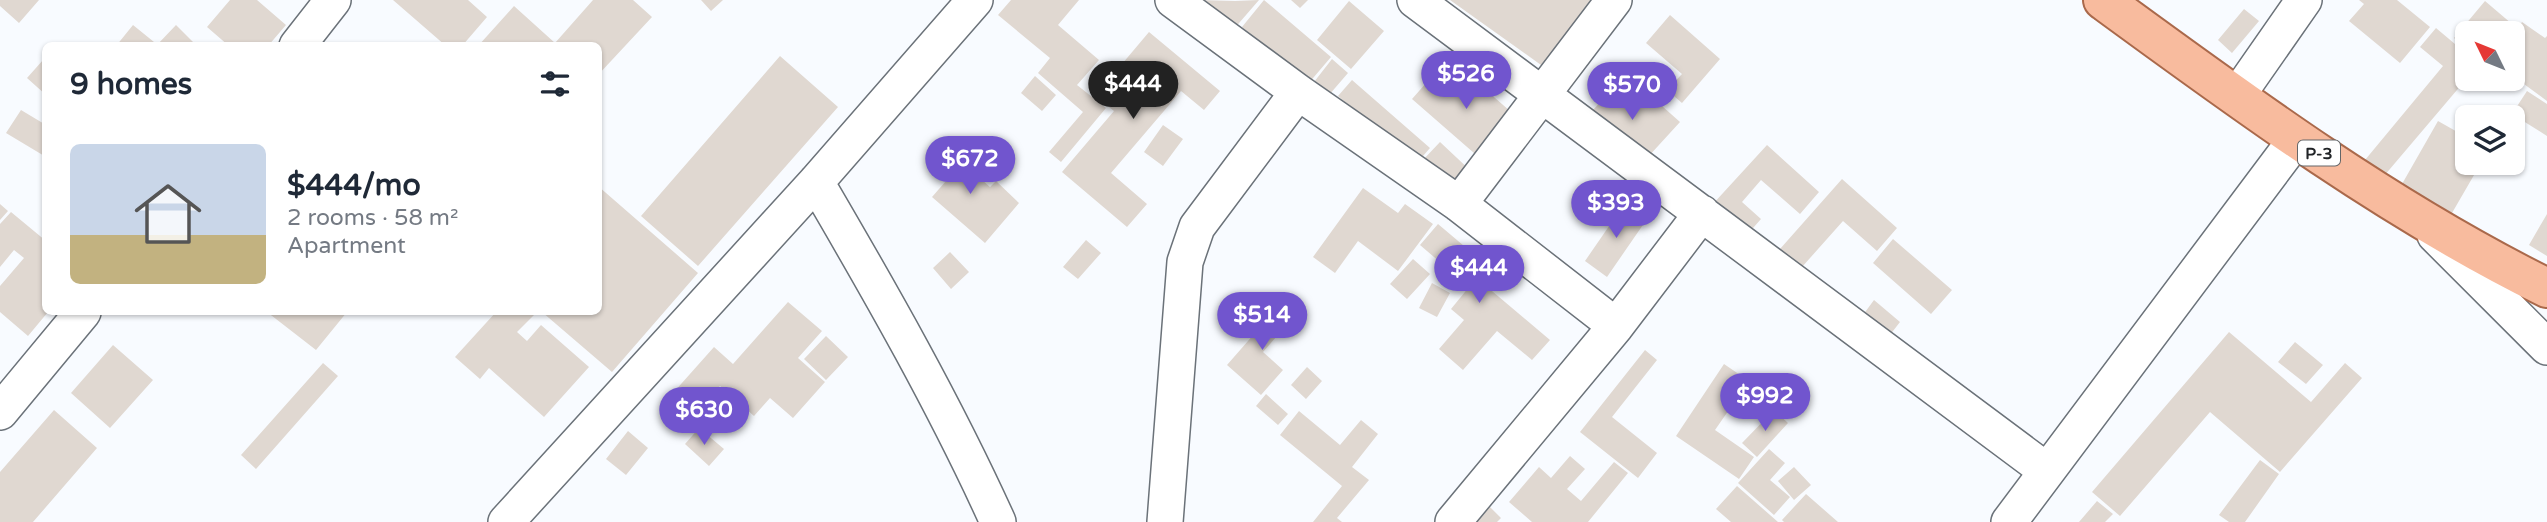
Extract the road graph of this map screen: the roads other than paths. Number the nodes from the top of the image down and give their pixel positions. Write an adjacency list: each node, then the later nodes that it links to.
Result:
1 (333, 0): 8 (street)
2 (975, 0): 13 (street)
3 (1173, 0): 9 (street)
4 (1415, 0): 10 (street)
5 (1614, 0): 10 (street)
6 (2103, 0): 11 (main road, P-3)
7 (2304, 0): 11 (street)
8 (300, 42)
9 (1298, 92): 14 (street); 25 (street)
10 (1543, 94): 14 (street); 15 (street)
11 (2237, 96): 12 (main road, P-3)
12 (2297, 138): 16 (main road, P-3); 22 (street)
13 (816, 182): 23 (street); 24 (street)
14 (1459, 204): 19 (street)
15 (1702, 213): 19 (street); 22 (street)
16 (2415, 216): 17 (main road, P-3); 20 (street)
17 (2547, 288)
18 (81, 315): 21 (street)
19 (1616, 326): 26 (street)
20 (2547, 346)
21 (0, 412)
22 (2047, 471): 27 (street)
23 (524, 516)
24 (999, 522)
25 (1165, 522)
26 (1452, 522)
27 (2009, 522)

